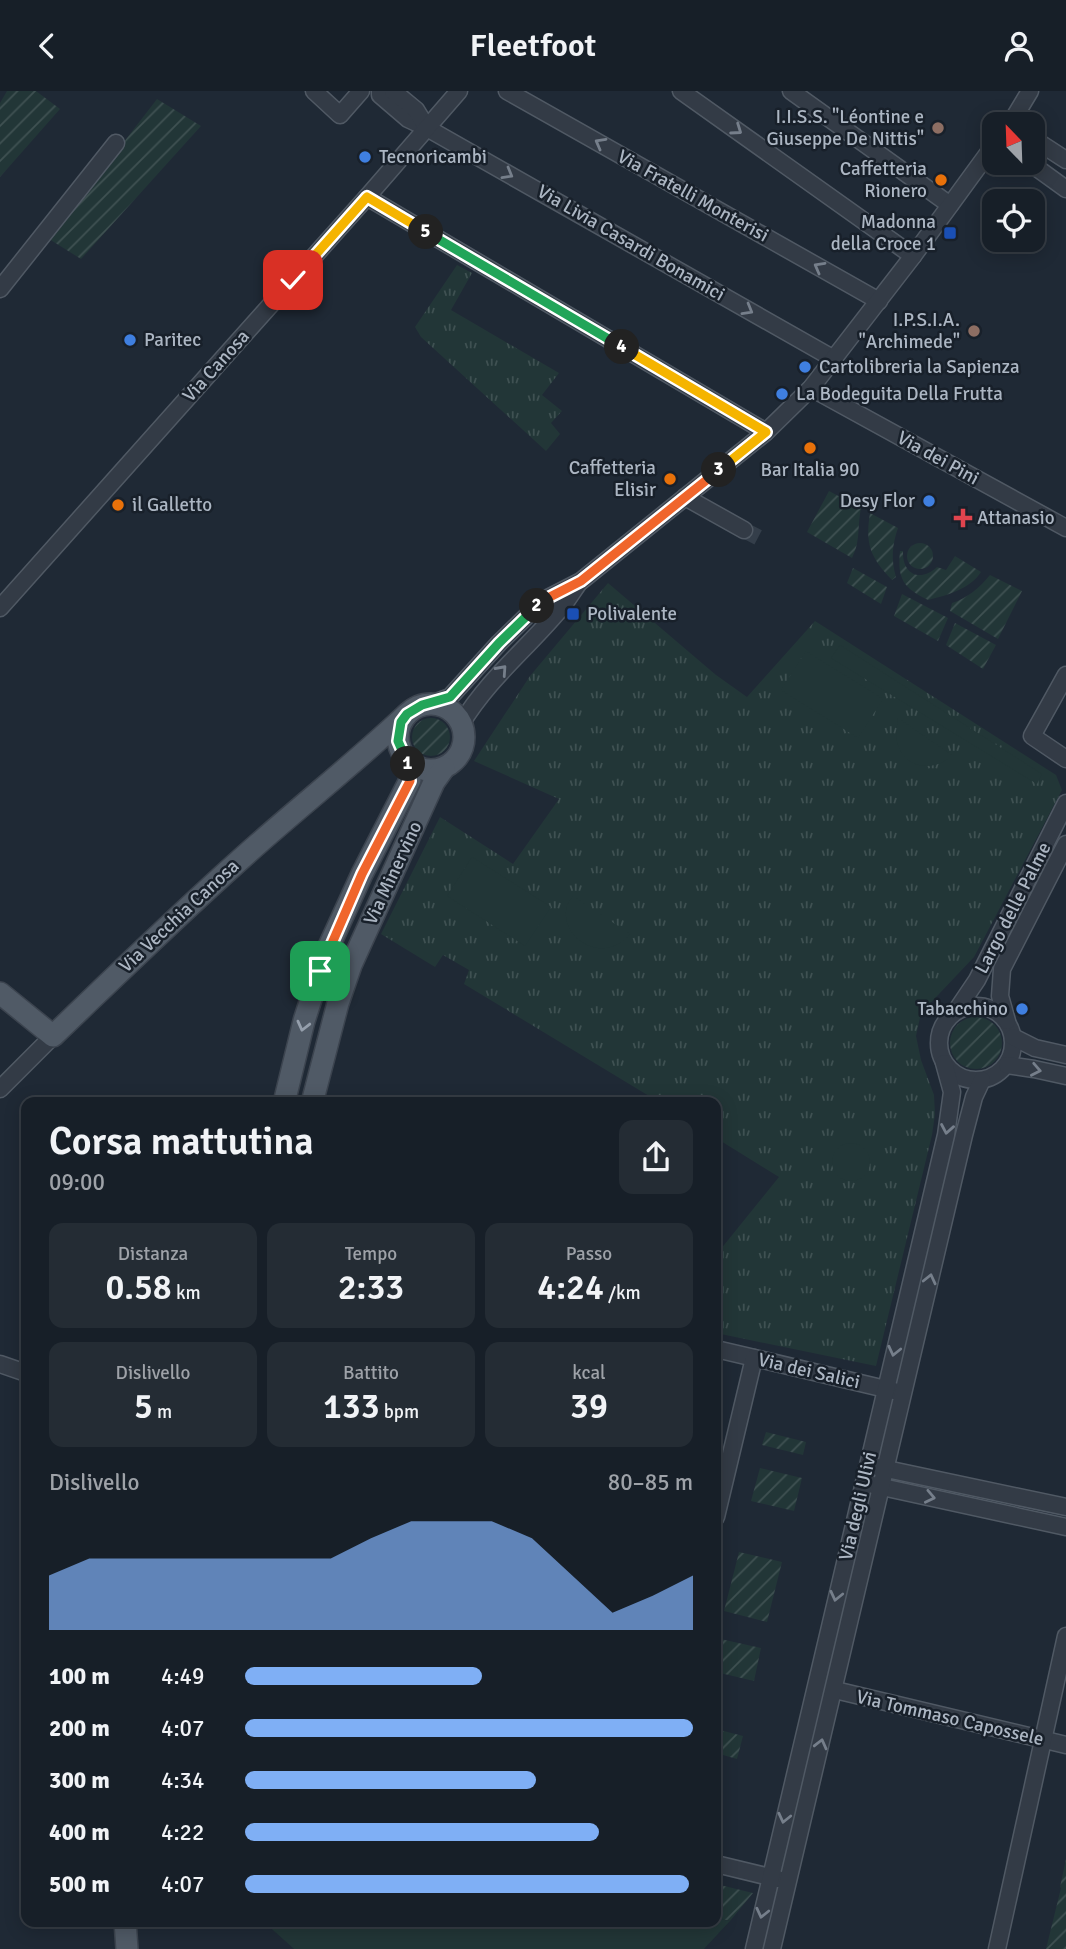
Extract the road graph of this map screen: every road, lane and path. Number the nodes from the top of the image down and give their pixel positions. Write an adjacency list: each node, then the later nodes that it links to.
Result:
1 (314, 91): 9 (street)
2 (380, 91): 11 (street, Via Livia Casardi Bonamici)
3 (393, 91): 11 (street)
4 (460, 91): 11 (street, Via Canosa)
5 (508, 91): 22 (street, Via Fratelli Monterisi, one-way to 5)
6 (681, 91): 20 (street, one-way to 20)
7 (791, 91): 19 (street)
8 (1030, 91): 10 (street)
9 (354, 93)
10 (1016, 112)
11 (427, 128): 18 (street, Via Canosa); 23 (street, Via Livia Casardi Bonamici, one-way to 23)
12 (116, 142): 21 (street)
13 (1045, 146): 14 (street)
14 (1066, 160)
15 (982, 161): 19 (street)
16 (1045, 174): 17 (street)
17 (1066, 189)
18 (367, 197): 25 (street); 30 (street, Via Canosa)
19 (950, 205): 20 (street)
20 (913, 256): 22 (street)
21 (0, 289)
22 (878, 301): 23 (street)
23 (834, 359): 24 (street)
24 (811, 388): 25 (street); 27 (street, Via dei Pini)
25 (766, 432): 26 (street)
26 (685, 497): 28 (street); 29 (street)
27 (1066, 528)
28 (744, 530)
29 (581, 581): 32 (street); 34 (street, one-way to 29)
30 (0, 608)
31 (1066, 675): 37 (street)
32 (430, 704): 33 (main road); 34 (main road)
33 (407, 714): 35 (main road, Via Vecchia Canosa); 36 (main road)
34 (461, 724): 38 (main road)
35 (366, 753): 36 (main road); 44 (main road, Via Vecchia Canosa)
36 (404, 755): 38 (main road); 51 (main road, Via Minervino, one-way to 51)
37 (1066, 759)
38 (444, 768): 52 (main road, Via Minervino)
39 (1066, 803): 42 (street, Largo delle Palme)
40 (1066, 844): 43 (street, Largo delle Palme)
41 (0, 993): 44 (main road)
42 (957, 1011): 43 (street); 46 (street)
43 (1011, 1030): 45 (street); 47 (street)
44 (53, 1036): 50 (street, Via Vecchia Canosa)
45 (1066, 1055)
46 (944, 1063): 49 (street); 57 (street, Via degli Ulivi, one-way to 57)
47 (1007, 1065): 48 (street, one-way to 48); 49 (street)
48 (1066, 1076)
49 (982, 1080): 58 (street, Via degli Ulivi, one-way to 49)
50 (0, 1089)
51 (285, 1097)
52 (314, 1097)
53 (721, 1350): 54 (street, Via dei Salici)
54 (754, 1358): 57 (street, Via dei Salici); 63 (street)
55 (0, 1364): 56 (street)
56 (21, 1371)
57 (886, 1389): 58 (street, Via dei Salici); 59 (street, Via degli Ulivi)
58 (903, 1393): 60 (street, Via degli Ulivi)
59 (868, 1465): 60 (street); 61 (street, Via degli Ulivi)
60 (886, 1469): 62 (street, Via degli Ulivi); 64 (street)
61 (863, 1482): 62 (street); 71 (street, Via degli Ulivi, one-way to 71)
62 (882, 1487): 65 (street, one-way to 65); 67 (street, Via degli Ulivi)
63 (721, 1496)
64 (1066, 1507)
65 (1066, 1527)
66 (1066, 1636): 68 (street)
67 (835, 1690): 68 (street, Via Tommaso Capossele); 72 (street, Via degli Ulivi, one-way to 67)
68 (1043, 1740): 69 (street, Via Tommaso Capossele); 77 (street)
69 (1066, 1745)
70 (721, 1865): 71 (street)
71 (770, 1877): 72 (street); 75 (street, Via degli Ulivi, one-way to 75)
72 (788, 1882): 76 (street, Via degli Ulivi)
73 (125, 1927): 74 (main road)
74 (127, 1949)
75 (754, 1949)
76 (772, 1949)
77 (997, 1949)

